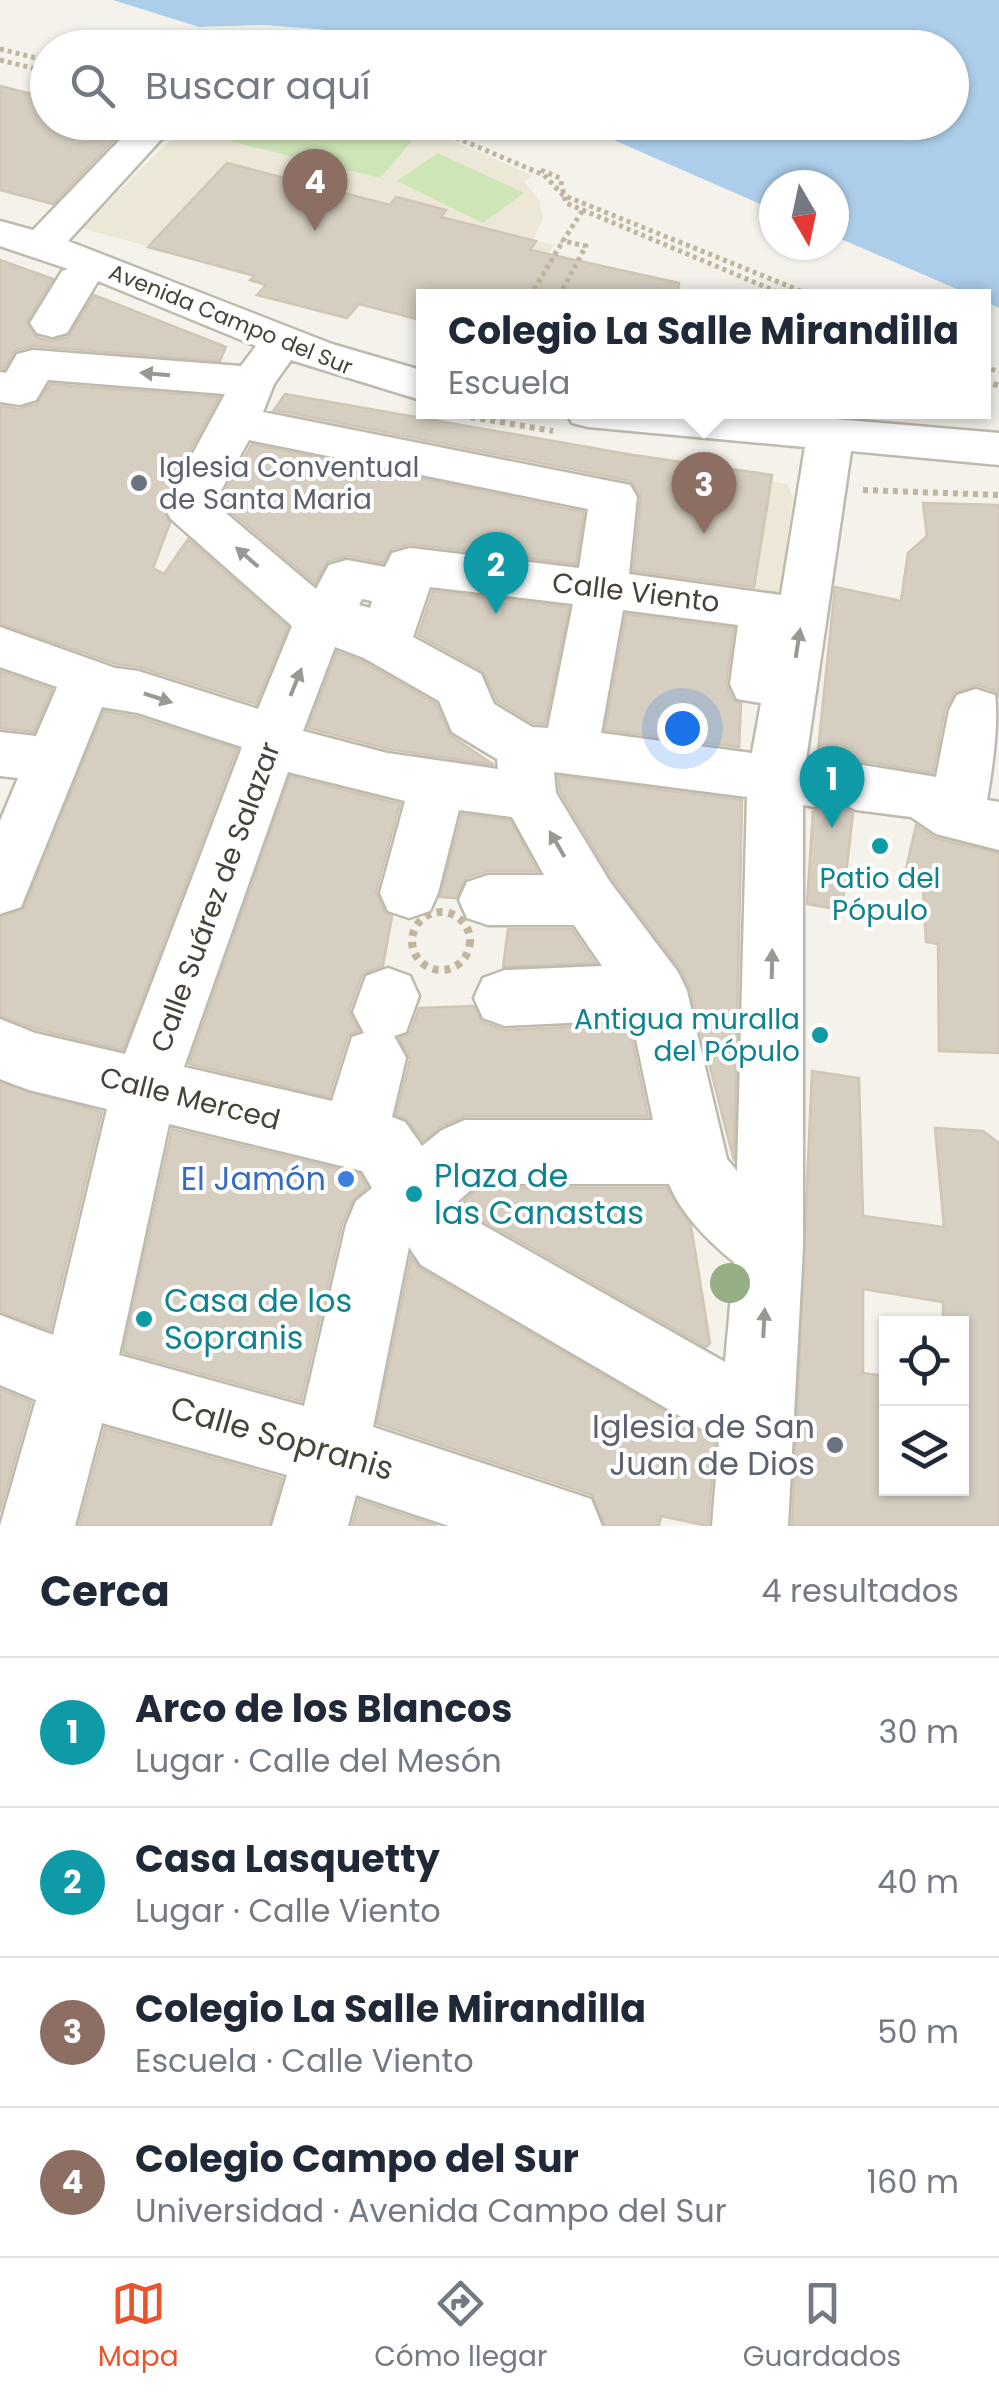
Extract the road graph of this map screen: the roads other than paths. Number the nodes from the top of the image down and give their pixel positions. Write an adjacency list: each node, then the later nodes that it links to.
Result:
1 (142, 140): 3 (street)
2 (0, 233): 3 (street, Avenida Campo del Sur)
3 (41, 244): 5 (street, Avenida Campo del Sur)
4 (76, 280): 6 (street)
5 (282, 340): 7 (street, Avenida Campo del Sur); 8 (street)
6 (33, 352): 8 (street, one-way to 6)
7 (416, 384)
8 (244, 402): 12 (street); 13 (street, one-way to 8)
9 (622, 419): 11 (street)
10 (999, 449): 11 (street)
11 (836, 463): 22 (street, one-way to 11)
12 (602, 587): 14 (street, Calle Viento); 21 (street); 22 (street, Calle Viento)
13 (320, 621): 14 (street); 18 (street, Calle Suárez de Salazar, one-way to 13)
14 (390, 621): 21 (street)
15 (0, 647): 16 (street)
16 (88, 677): 18 (street, one-way to 18); 20 (street)
17 (976, 710): 24 (street)
18 (271, 742): 23 (street); 31 (street, Calle Suárez de Salazar)
19 (0, 754): 20 (street)
20 (54, 760): 25 (street)
21 (541, 765): 22 (street); 23 (street); 26 (street, one-way to 21)
22 (798, 781): 24 (street); 34 (street, one-way to 22)
23 (438, 784): 26 (street)
24 (978, 822)
25 (0, 889)
26 (589, 900): 27 (street)
27 (656, 991): 28 (street); 32 (street)
28 (505, 998)
29 (382, 1022): 33 (street)
30 (0, 1048): 31 (street, Calle Merced)
31 (145, 1086): 33 (street, Calle Merced); 36 (street, Calle Suárez de Salazar)
32 (690, 1152): 33 (street); 34 (street)
33 (396, 1188): 37 (street, Calle Merced); 38 (street)
34 (769, 1247): 37 (street, one-way to 34)
35 (0, 1350): 36 (street, Calle Sopranis)
36 (78, 1380): 38 (street, Calle Sopranis); 39 (street, Calle Suárez de Salazar)
37 (758, 1421): 42 (street)
38 (331, 1450): 40 (street); 41 (street, Calle Sopranis)
39 (37, 1526)
40 (310, 1526)
41 (564, 1526)
42 (750, 1526)

